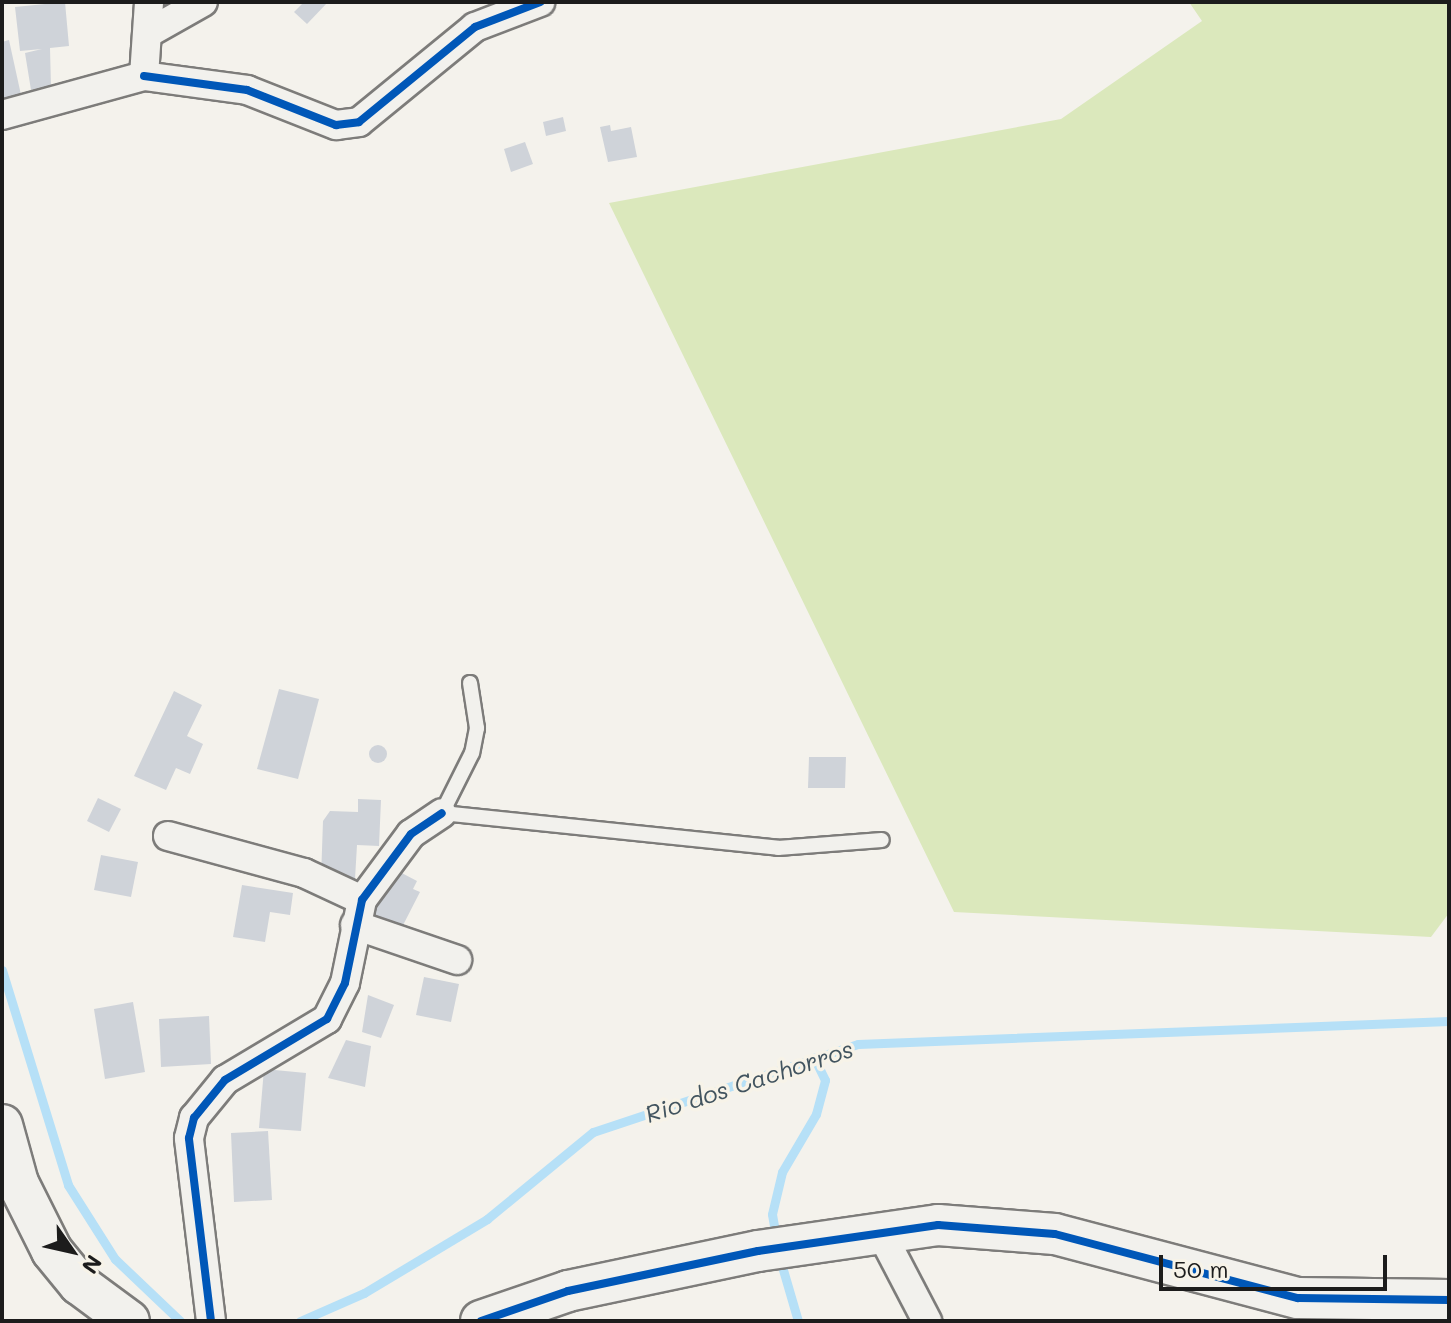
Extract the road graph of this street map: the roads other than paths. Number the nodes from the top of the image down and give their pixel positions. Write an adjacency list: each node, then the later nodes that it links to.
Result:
1 (149, 2): 4 (street)
2 (203, 2): 4 (street)
3 (540, 2): 5 (street)
4 (148, 33): 5 (street)
5 (144, 76): 6 (street)
6 (2, 115)
7 (470, 683): 8 (lane)
8 (442, 813): 10 (lane); 11 (street)
9 (168, 836): 11 (street)
10 (882, 840)
11 (358, 913): 12 (street); 16 (street)
12 (457, 960)
13 (2, 1125): 17 (street)
14 (880, 1231): 15 (street); 18 (street); 19 (street)
15 (1449, 1300)
16 (211, 1314)
17 (129, 1321)
18 (481, 1321)
19 (927, 1321)

